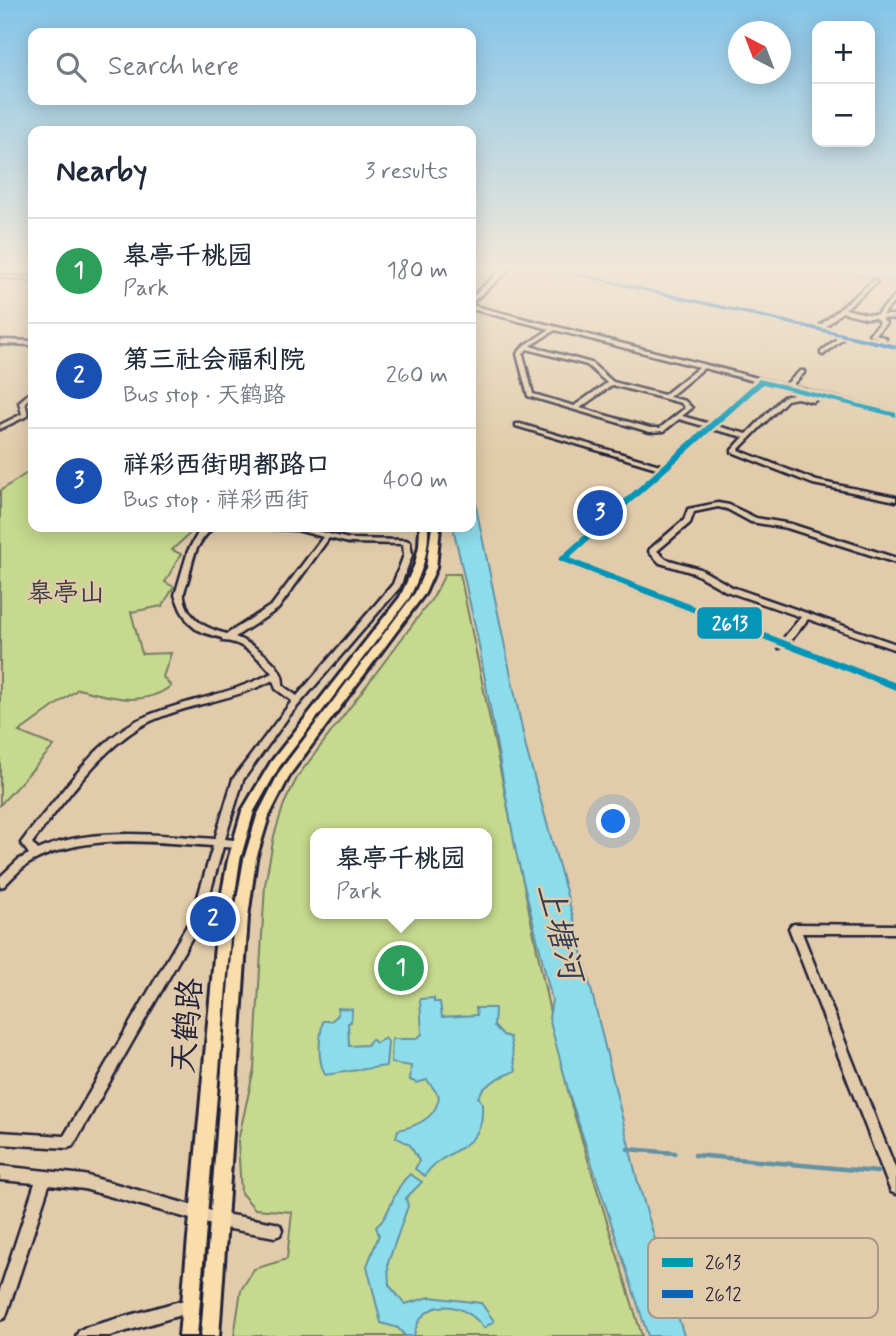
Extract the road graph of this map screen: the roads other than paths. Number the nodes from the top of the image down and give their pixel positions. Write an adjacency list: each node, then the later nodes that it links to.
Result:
1 (553, 329): 9 (street)
2 (560, 329): 11 (street)
3 (877, 329): 8 (street)
4 (819, 330): 5 (street)
5 (844, 335): 8 (street); 10 (street)
6 (0, 342): 7 (street)
7 (28, 343)
8 (896, 344)
9 (526, 347): 14 (street); 18 (street)
10 (823, 353)
11 (703, 366): 13 (street); 17 (street)
12 (802, 372): 15 (street)
13 (762, 381): 15 (street); 25 (street)
14 (611, 383): 17 (street); 18 (street)
15 (786, 387): 19 (street)
16 (28, 397): 24 (street)
17 (665, 397): 21 (street)
18 (575, 408): 21 (street)
19 (882, 414): 20 (street); 22 (street); 26 (street)
20 (896, 415)
21 (679, 419): 25 (street)
22 (896, 421)
23 (518, 425): 27 (street)
24 (0, 427)
25 (710, 427): 26 (street); 27 (street)
26 (744, 437): 28 (street)
27 (664, 468): 37 (street)
28 (896, 499)
29 (203, 532): 36 (street)
30 (312, 532): 33 (street)
31 (424, 532): 43 (main road, 天鹤路)
32 (435, 532): 52 (main road, 天鹤路)
33 (327, 536): 36 (street); 41 (street)
34 (896, 561): 35 (street)
35 (806, 616): 37 (street); 38 (street)
36 (226, 639): 39 (street)
37 (782, 646): 40 (street)
38 (896, 647)
39 (277, 674): 41 (street); 44 (street)
40 (896, 687)
41 (298, 701): 42 (street)
42 (219, 843): 43 (street); 44 (street); 47 (street)
43 (239, 844): 51 (main road, 天鹤路)
44 (35, 855): 45 (street)
45 (0, 883)
46 (896, 929): 50 (street)
47 (0, 1138)
48 (0, 1173): 49 (street)
49 (44, 1178): 51 (street); 55 (street)
50 (896, 1187)
51 (200, 1212): 52 (street); 54 (main road, 天鹤路)
52 (219, 1220): 53 (street); 59 (main road, 天鹤路)
53 (275, 1230)
54 (191, 1305): 56 (street); 58 (main road, 天鹤路)
55 (0, 1313)
56 (105, 1332): 57 (street)
57 (84, 1336)
58 (188, 1336)
59 (210, 1336)

